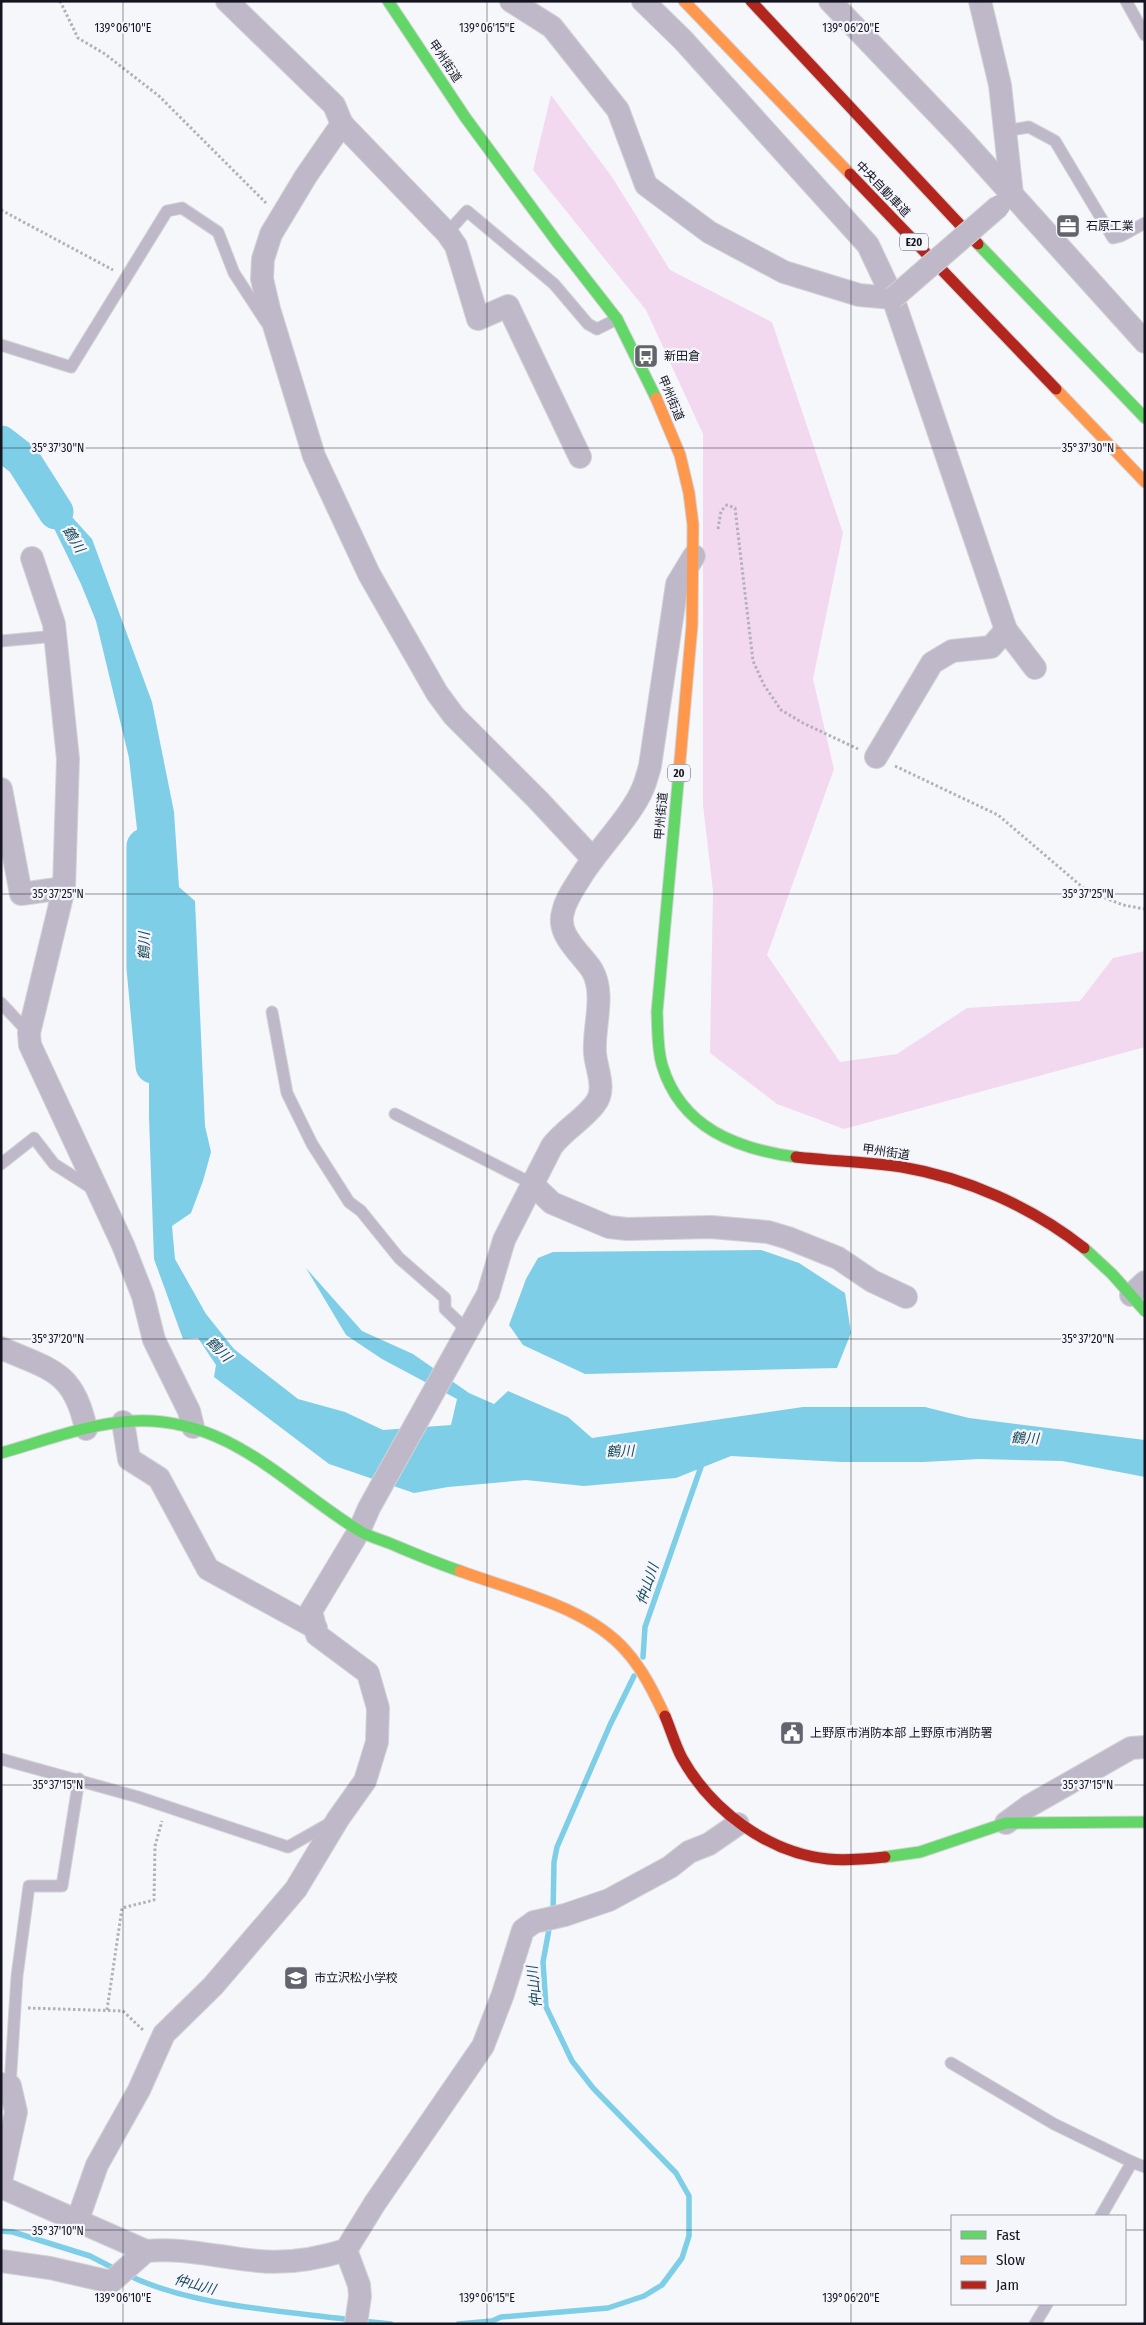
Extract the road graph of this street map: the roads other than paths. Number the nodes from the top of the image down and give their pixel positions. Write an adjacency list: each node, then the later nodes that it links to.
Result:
1 (227, 1): 11 (street)
2 (388, 1): 17 (main road, 甲州街道 / 20)
3 (511, 1): 16 (street)
4 (643, 1): 16 (street)
5 (684, 1): 23 (main road, 中央自動車道 / E20)
6 (751, 1): 21 (main road)
7 (830, 1): 13 (street)
8 (980, 1): 12 (street)
9 (1126, 1): 10 (lane)
10 (1145, 35)
11 (342, 124): 15 (street); 19 (street)
12 (1005, 131): 13 (street); 14 (lane)
13 (1005, 200): 16 (street, bridge); 18 (street)
14 (1145, 223)
15 (447, 233): 17 (lane); 22 (street)
16 (893, 298): 26 (street)
17 (617, 319): 24 (main road, 甲州街道 / 20)
18 (1145, 342)
19 (280, 345): 20 (lane); 32 (street)
20 (1, 346)
21 (1145, 418)
22 (580, 457)
23 (1145, 482)
24 (694, 556): 32 (street); 41 (main road, 甲州街道 / 20)
25 (32, 558): 27 (street)
26 (1006, 630): 29 (street); 30 (street)
27 (56, 636): 28 (lane); 33 (street)
28 (1, 641)
29 (1035, 668)
30 (876, 757)
31 (1, 789): 33 (street)
32 (592, 859): 39 (street)
33 (64, 888): 36 (street)
34 (1, 1003): 36 (lane)
35 (272, 1012): 43 (lane)
36 (29, 1033): 40 (street)
37 (395, 1114): 39 (lane)
38 (1, 1164): 40 (lane)
39 (531, 1183): 42 (street); 43 (street)
40 (97, 1192): 46 (street)
41 (1140, 1296)
42 (906, 1297)
43 (468, 1332): 49 (street)
44 (1, 1348): 47 (street)
45 (123, 1422): 46 (main road); 47 (main road); 50 (street)
46 (193, 1427): 49 (main road)
47 (86, 1429): 48 (main road)
48 (1, 1453)
49 (359, 1531): 50 (street); 57 (main road)
50 (316, 1628): 54 (street)
51 (1145, 1746): 56 (street)
52 (1, 1759): 53 (lane)
53 (79, 1779): 54 (lane); 59 (lane)
54 (338, 1819): 65 (street)
55 (1145, 1822): 56 (main road)
56 (1006, 1823): 57 (main road)
57 (738, 1824): 66 (street)
58 (951, 2063): 60 (lane)
59 (6, 2085): 62 (street)
60 (1132, 2162): 61 (lane); 64 (lane)
61 (1145, 2167)
62 (1, 2182)
63 (1, 2187): 65 (street)
64 (1102, 2215)
65 (78, 2219): 67 (street)
66 (346, 2250): 67 (street); 70 (street)
67 (146, 2251): 68 (street)
68 (1, 2261)
69 (1046, 2305): 71 (lane)
70 (356, 2323)
71 (1035, 2324)

